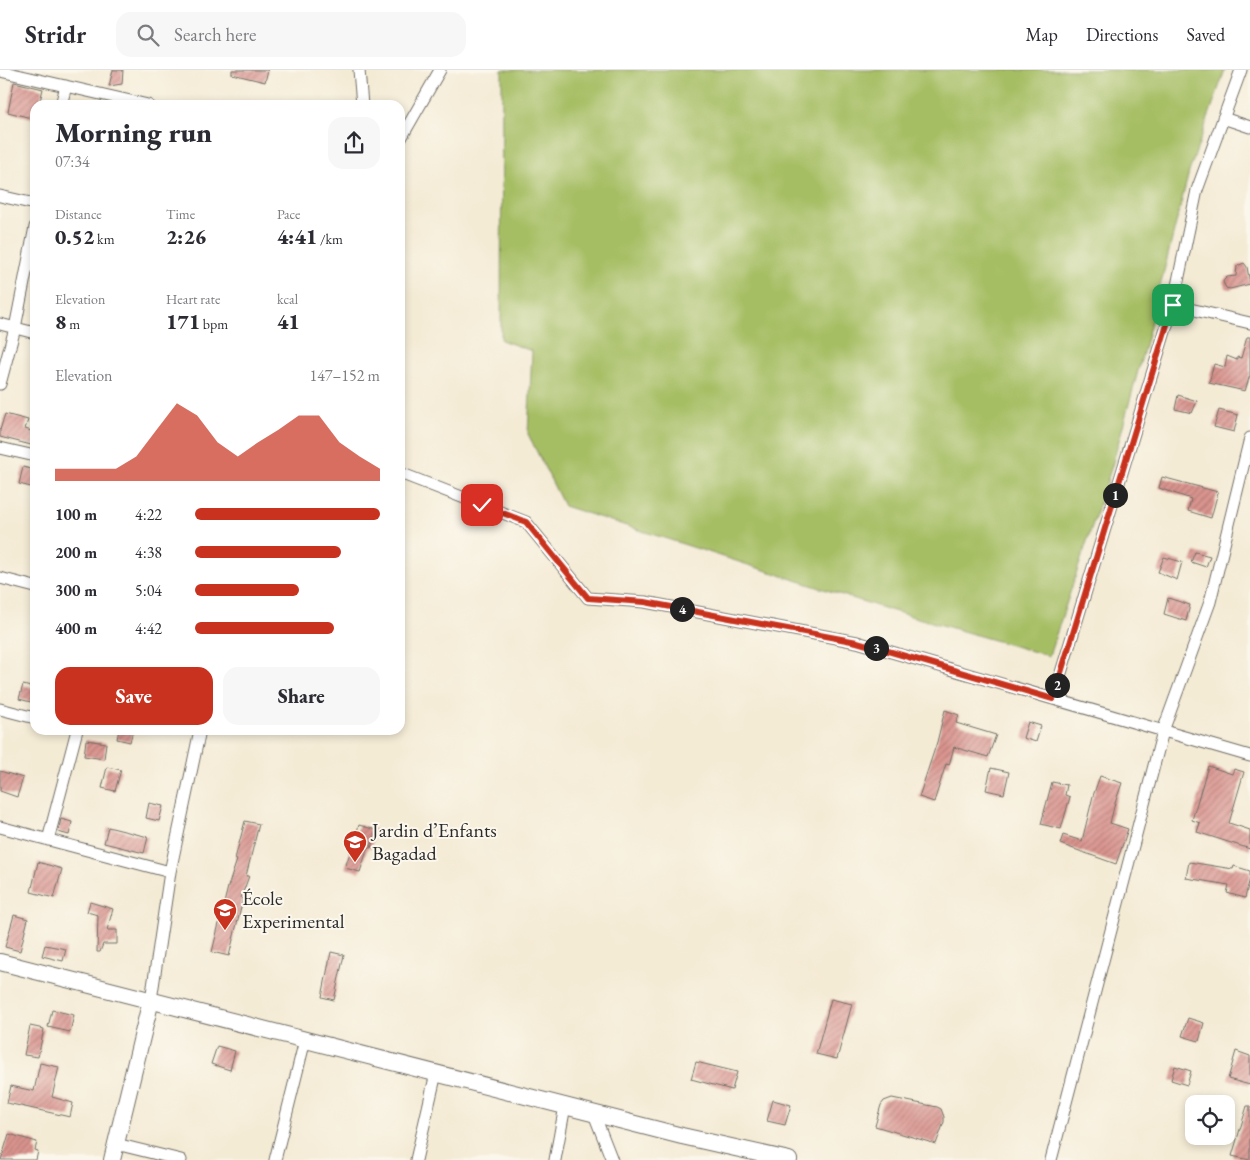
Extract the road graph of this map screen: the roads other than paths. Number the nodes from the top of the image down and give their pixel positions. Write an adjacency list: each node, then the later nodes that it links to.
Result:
1 (359, 70): 8 (street)
2 (440, 70): 11 (street)
3 (1241, 70): 9 (street)
4 (0, 71): 5 (street)
5 (66, 86): 6 (street); 7 (street)
6 (62, 100)
7 (126, 100)
8 (362, 100)
9 (1223, 118): 10 (street); 15 (street)
10 (1250, 127)
11 (405, 131)
12 (0, 196): 13 (street)
13 (30, 203)
14 (30, 252): 18 (street)
15 (1173, 305): 16 (street); 27 (street)
16 (1250, 322)
17 (0, 324): 18 (street)
18 (15, 328): 19 (street); 20 (street)
19 (30, 332)
20 (0, 384)
21 (1250, 438): 30 (street)
22 (0, 448): 23 (street)
23 (30, 455)
24 (405, 475): 27 (street)
25 (0, 578): 26 (street)
26 (30, 586)
27 (1053, 699): 30 (street)
28 (0, 709): 29 (street)
29 (30, 717)
30 (1163, 731): 33 (street); 51 (street)
31 (76, 735): 35 (street)
32 (199, 735): 36 (street)
33 (1250, 756)
34 (0, 827): 35 (street)
35 (48, 840): 36 (street)
36 (170, 872): 38 (street)
37 (0, 962): 38 (street)
38 (150, 1000): 39 (street); 43 (street)
39 (305, 1040): 40 (street); 46 (street)
40 (436, 1073): 41 (street); 47 (street)
41 (565, 1106): 42 (street); 48 (street)
42 (594, 1114): 44 (street); 49 (street)
43 (114, 1152): 45 (street)
44 (738, 1154): 50 (street)
45 (181, 1160)
46 (275, 1160)
47 (416, 1160)
48 (555, 1160)
49 (612, 1160)
50 (789, 1160)
51 (1051, 1160)

